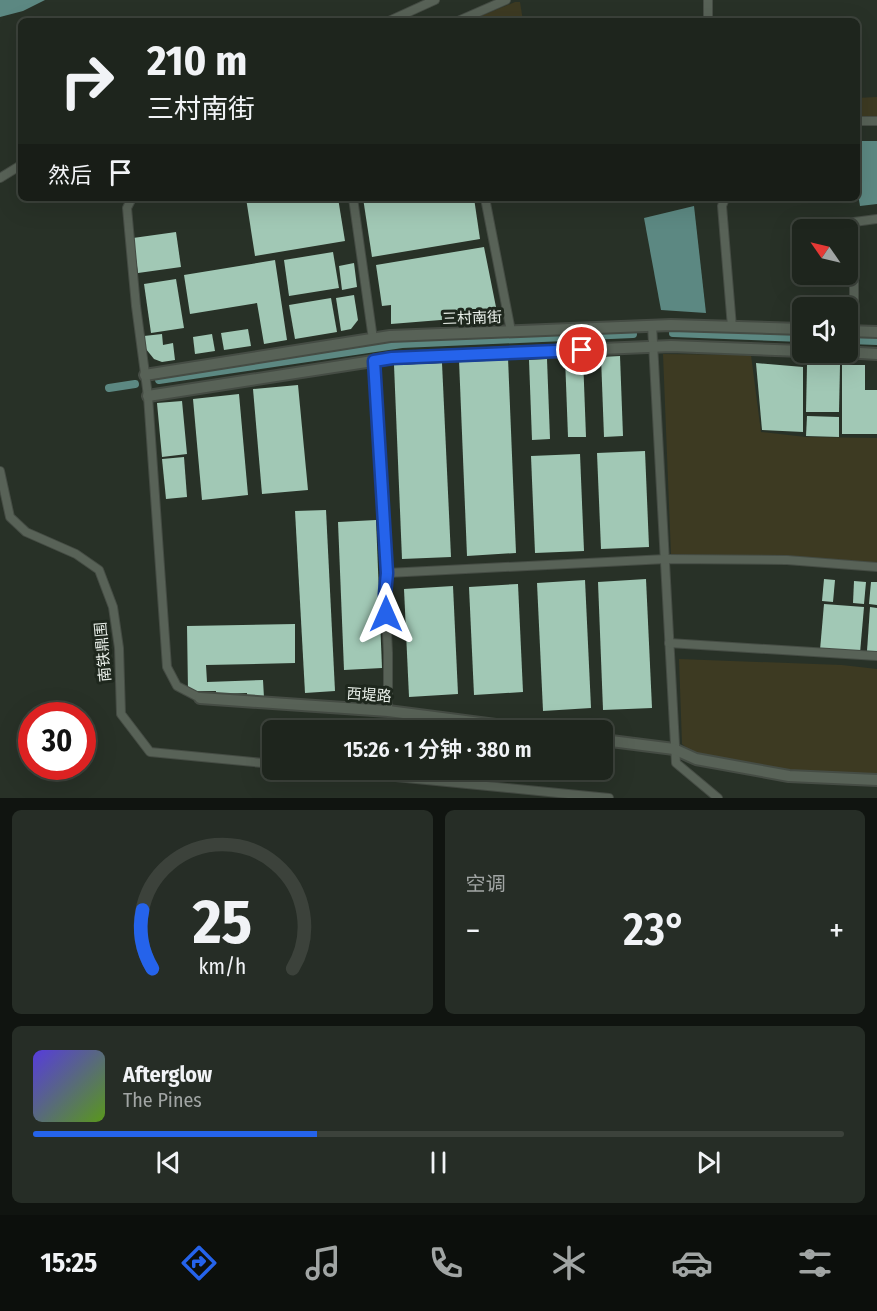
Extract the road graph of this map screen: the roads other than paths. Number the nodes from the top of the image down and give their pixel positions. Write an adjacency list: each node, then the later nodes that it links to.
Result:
1 (435, 0): 4 (street)
2 (506, 0): 5 (street)
3 (708, 0): 6 (street)
4 (396, 18)
5 (465, 18)
6 (708, 18)
7 (877, 121): 8 (street)
8 (860, 122)
9 (18, 167): 10 (street)
10 (0, 178)
11 (130, 201): 29 (street)
12 (353, 201): 23 (street)
13 (486, 201): 20 (street)
14 (724, 201): 18 (street)
15 (877, 219): 16 (street)
16 (852, 297)
17 (652, 325): 18 (street, 三村南街); 20 (street, 三村南街); 24 (street)
18 (732, 327): 19 (street, 三村南街)
19 (792, 329)
20 (511, 331): 23 (street, 三村南街)
21 (858, 331): 22 (street)
22 (877, 332)
23 (373, 339): 29 (street, 三村南街)
24 (653, 347): 25 (street); 28 (street); 32 (street)
25 (792, 351)
26 (858, 353): 27 (street)
27 (877, 354)
28 (374, 361): 30 (street); 34 (street)
29 (145, 375): 30 (street)
30 (148, 396): 37 (street)
31 (0, 471): 42 (street, 南铁鼎围)
32 (666, 559): 33 (street); 34 (street); 35 (street)
33 (877, 567)
34 (387, 573): 38 (street)
35 (669, 643): 36 (street); 41 (street)
36 (877, 656)
37 (200, 698): 38 (street, 西堤路)
38 (388, 711): 39 (street, 西堤路)
39 (458, 720)
40 (613, 741): 41 (street)
41 (674, 749): 44 (street); 46 (street)
42 (262, 763)
43 (426, 780): 45 (street)
44 (877, 780)
45 (609, 798)
46 (718, 798)

